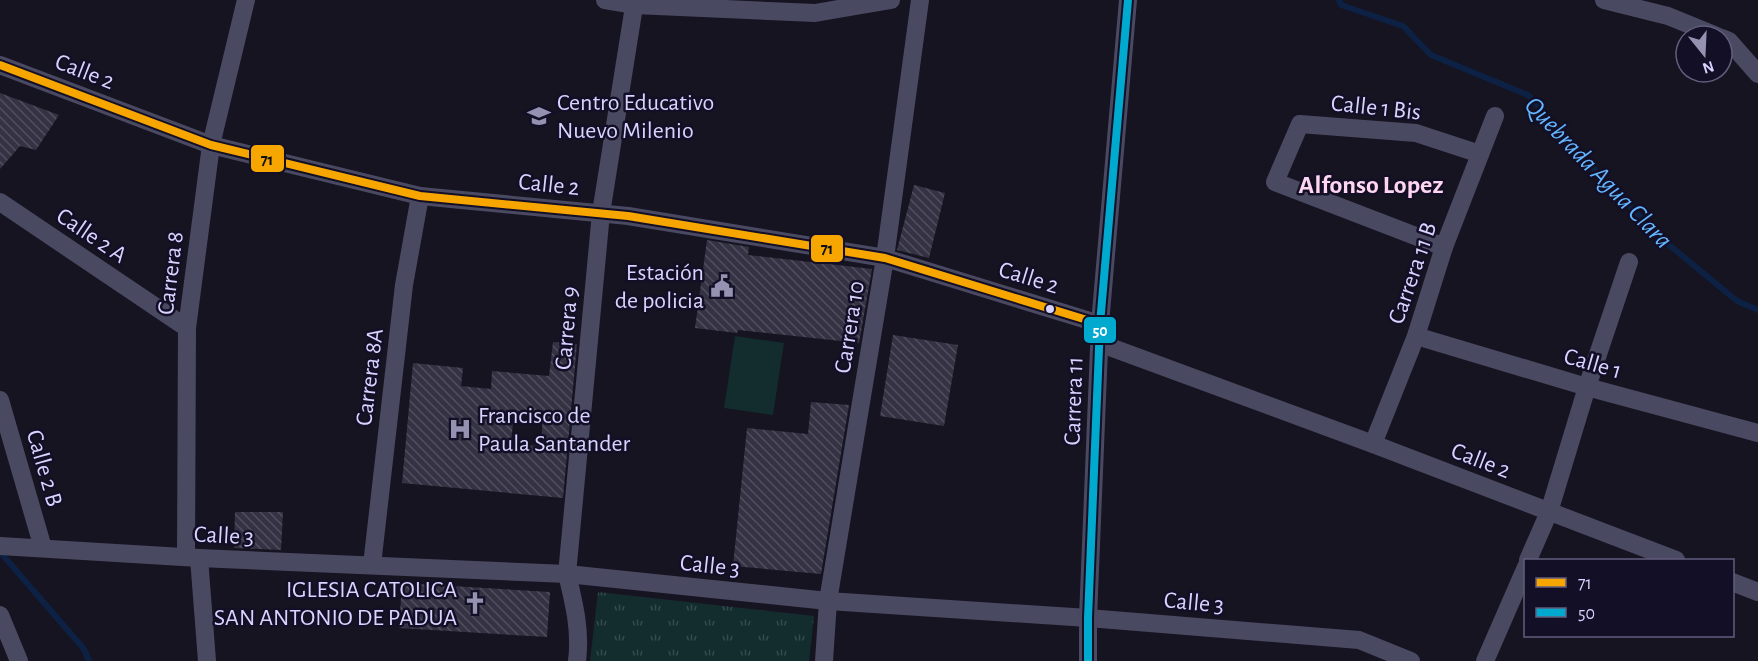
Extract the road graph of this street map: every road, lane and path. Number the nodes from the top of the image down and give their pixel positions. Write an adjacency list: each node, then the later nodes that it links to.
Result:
1 (246, 0): 13 (street, Carrera 8)
2 (605, 0): 7 (street)
3 (891, 0): 7 (street)
4 (921, 0): 19 (street, Carrera 10)
5 (1128, 0): 21 (street, Carrera 11)
6 (1604, 0): 8 (street)
7 (635, 3): 17 (street, Carrera 9)
8 (1688, 24)
9 (1734, 47): 11 (street)
10 (0, 65): 13 (street, Calle 2)
11 (1758, 74)
12 (1495, 116): 14 (street, Carrera 11 B)
13 (211, 145): 15 (street, Calle 2); 22 (street, Carrera 8)
14 (1480, 154): 18 (street, Carrera 11 B); 18 (street, Calle 1 Bis)
15 (420, 196): 17 (street, Calle 2); 35 (street, Carrera 8A)
16 (0, 202): 22 (street, Calle 2 A)
17 (601, 213): 19 (street, Calle 2); 37 (street, Carrera 9)
18 (1444, 247): 23 (street, Carrera 11 B)
19 (885, 258): 21 (street, Calle 2); 40 (street, Carrera 10)
20 (1629, 262): 25 (street)
21 (1100, 324): 24 (street, Carrera 11)
22 (187, 328): 32 (street, Carrera 8)
23 (1416, 336): 25 (street, Calle 1); 28 (street, Carrera 11 B)
24 (1099, 344): 28 (street, Calle 2); 42 (street, Carrera 11)
25 (1587, 387): 27 (street, Calle 1); 29 (street)
26 (0, 400): 31 (street, Calle 2 B)
27 (1758, 433)
28 (1374, 444): 29 (street, Calle 2)
29 (1549, 512): 33 (street); 34 (street, Calle 2)
30 (0, 546): 31 (street, Calle 3)
31 (36, 547): 32 (street, Calle 3)
32 (193, 558): 35 (street, Calle 3); 44 (street, Carrera 8)
33 (1529, 559)
34 (1671, 559)
35 (372, 565): 37 (street, Calle 3)
36 (1524, 572): 49 (street)
37 (567, 574): 40 (street, Calle 3); 45 (street, Carrera 9)
38 (1734, 583): 39 (street)
39 (1758, 592)
40 (828, 601): 42 (street, Calle 3); 46 (street, Carrera 10)
41 (0, 615): 43 (street)
42 (1089, 618): 47 (street, Carrera 11); 48 (street, Calle 3)
43 (20, 661)
44 (207, 661)
45 (577, 661)
46 (824, 661)
47 (1089, 661)
48 (1411, 661)
49 (1485, 661)

